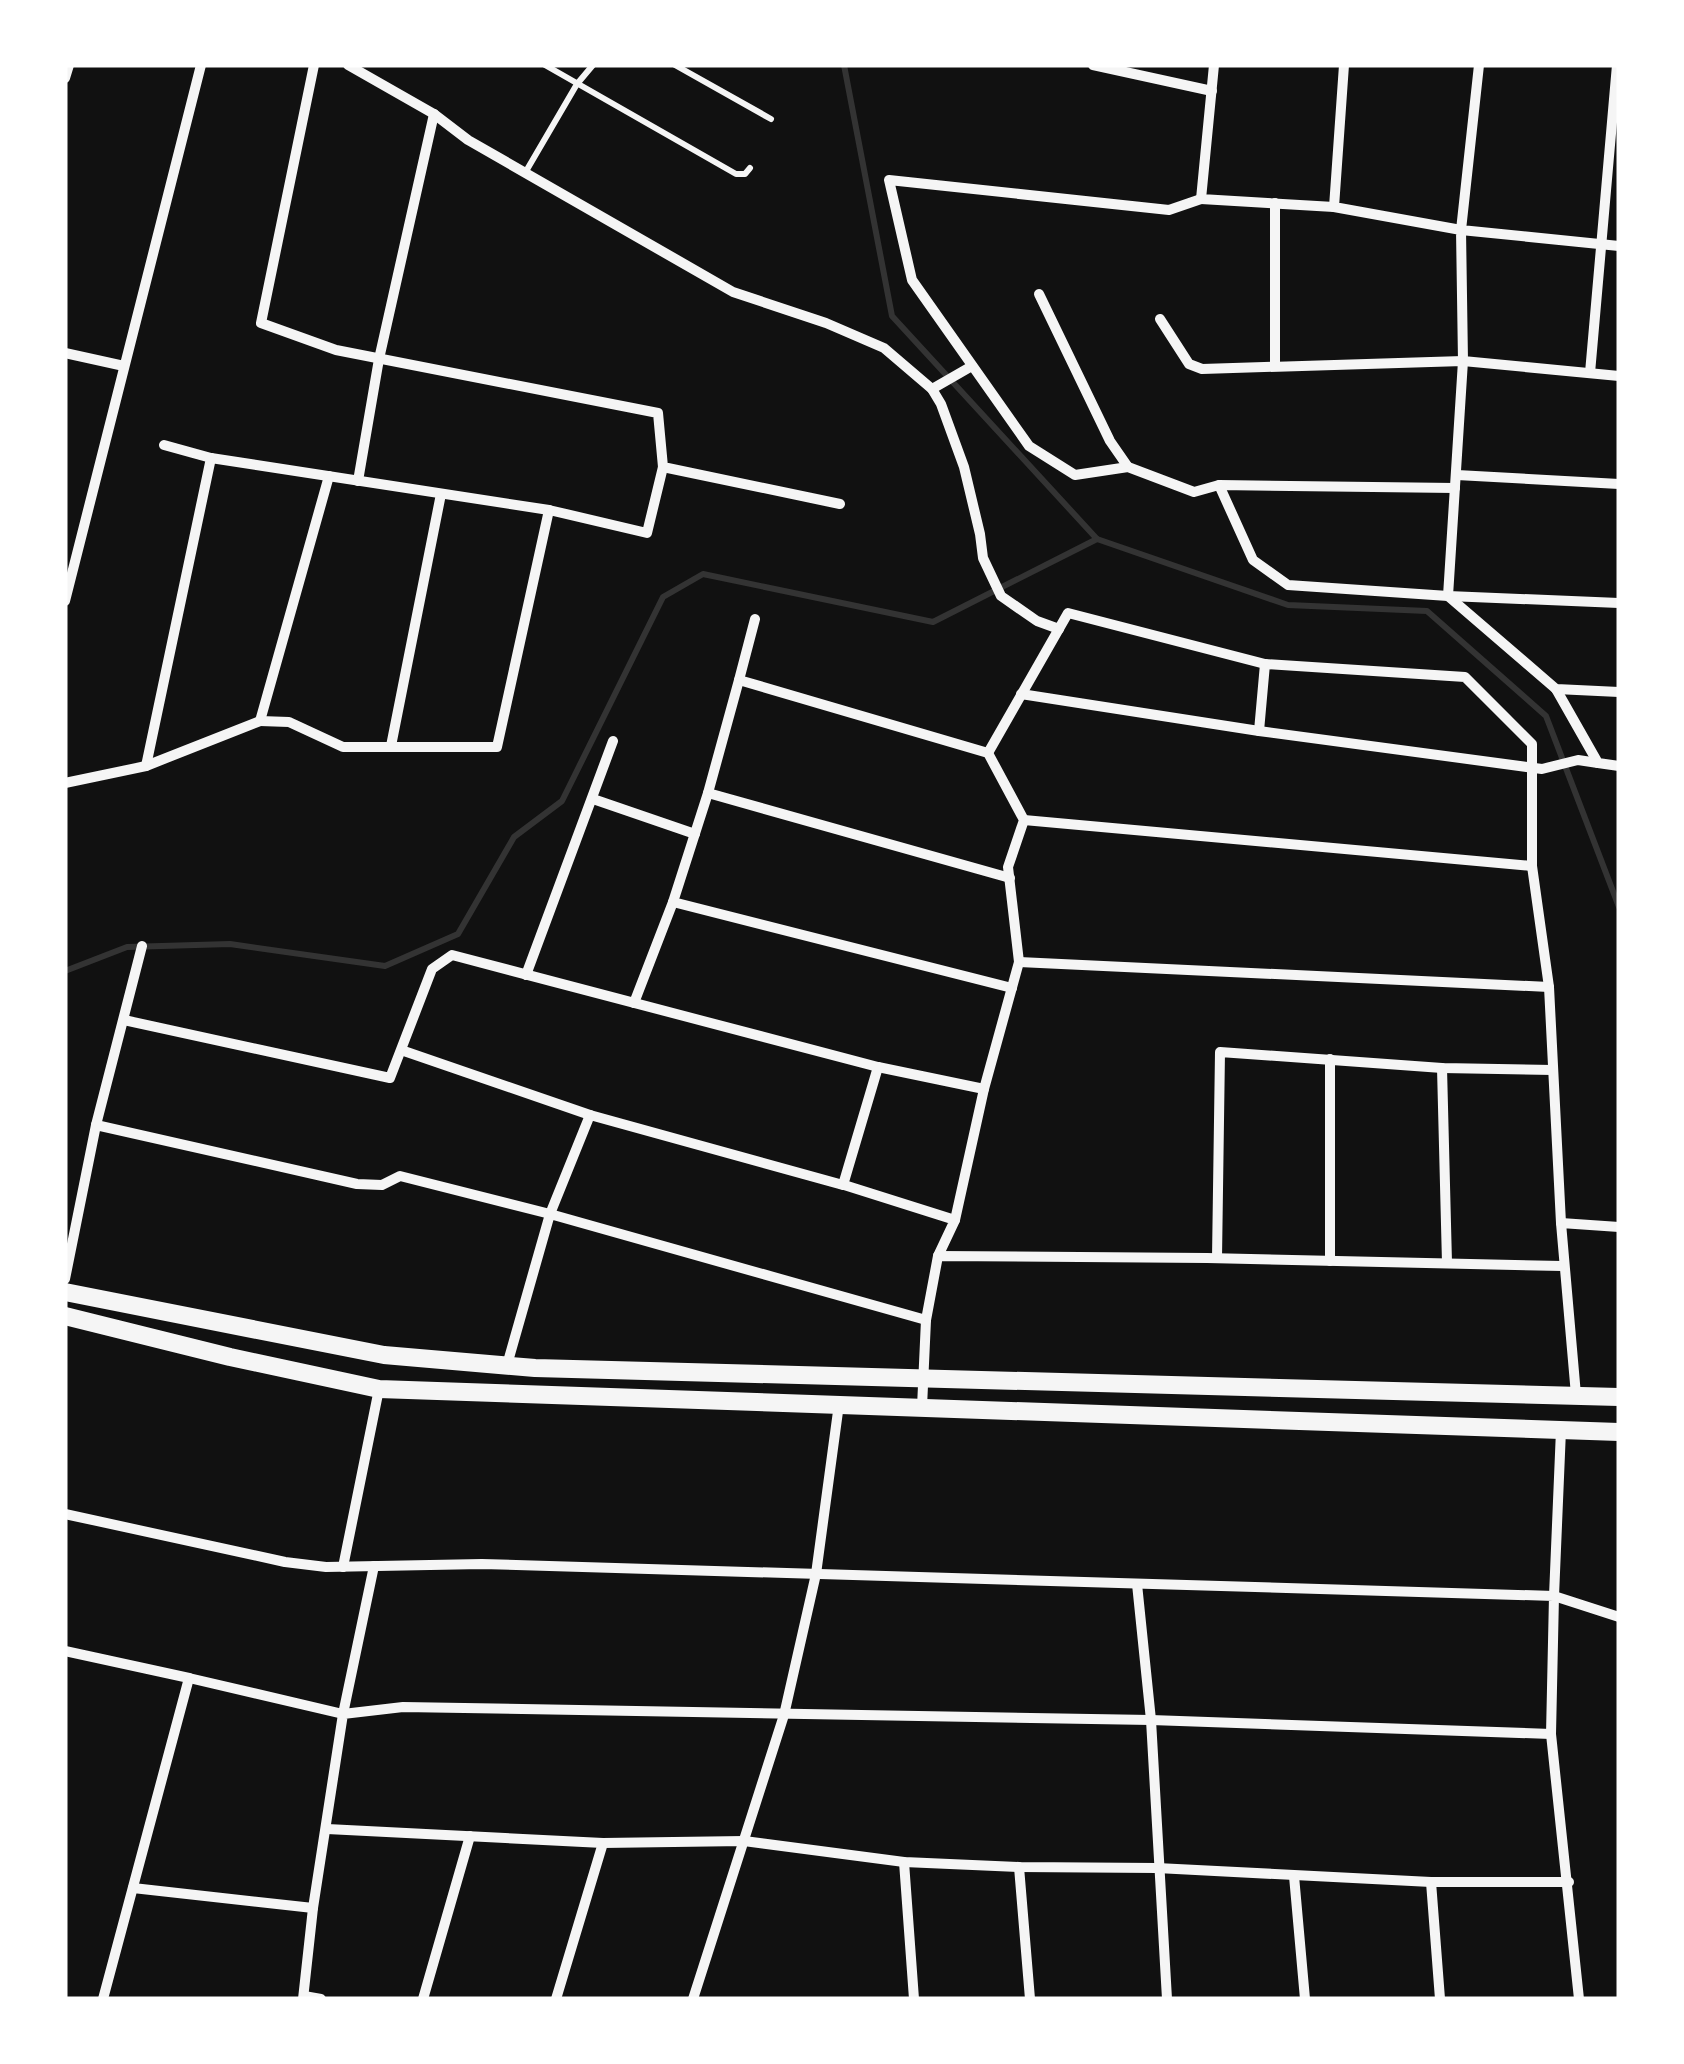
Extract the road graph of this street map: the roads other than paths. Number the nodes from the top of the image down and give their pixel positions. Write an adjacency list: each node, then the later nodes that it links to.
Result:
1 (68, 65): 13 (street)
2 (201, 65): 31 (street)
3 (314, 65): 29 (street)
4 (348, 65): 16 (street)
5 (545, 65): 14 (lane)
6 (593, 65): 14 (lane)
7 (675, 65): 17 (lane)
8 (1093, 65): 15 (street)
9 (1214, 65): 15 (street)
10 (1344, 65): 22 (street)
11 (1479, 65): 23 (street)
12 (1617, 65): 24 (street)
13 (65, 78)
14 (577, 84): 18 (lane); 19 (lane)
15 (1212, 90): 20 (street)
16 (434, 114): 19 (street); 29 (street)
17 (771, 119)
18 (750, 168)
19 (525, 173): 36 (street)
20 (1200, 199): 21 (street); 32 (street)
21 (1275, 204): 22 (street); 33 (street)
22 (1334, 207): 23 (street)
23 (1461, 230): 24 (street); 30 (street)
24 (1603, 244): 25 (street); 34 (street)
25 (1619, 246)
26 (1039, 294): 40 (street)
27 (1160, 319): 33 (street)
28 (65, 353): 31 (street)
29 (379, 358): 39 (street); 43 (street)
30 (1463, 361): 33 (street); 34 (street); 41 (street)
31 (124, 366): 51 (street)
32 (972, 366): 36 (street); 40 (street)
33 (1275, 366)
34 (1590, 373): 35 (street)
35 (1619, 376)
36 (932, 390): 54 (street)
37 (164, 445): 38 (street)
38 (211, 458): 42 (street); 66 (street)
39 (663, 466): 48 (street); 49 (street)
40 (1128, 467): 44 (street)
41 (1456, 475): 45 (street); 46 (street)
42 (329, 476): 43 (street); 60 (street)
43 (358, 480): 47 (street)
44 (1219, 484): 46 (street); 50 (street)
45 (1619, 484)
46 (1455, 488): 50 (street)
47 (441, 494): 49 (street); 63 (street)
48 (840, 504)
49 (549, 510): 63 (street)
50 (1448, 596): 52 (street); 57 (street)
51 (65, 601)
52 (1619, 603)
53 (756, 619): 56 (street)
54 (1059, 628): 55 (street); 59 (street)
55 (1265, 664): 61 (street); 68 (street)
56 (740, 680): 64 (street); 70 (street)
57 (1556, 688): 58 (street); 65 (street)
58 (1619, 692)
59 (1022, 694): 61 (street); 64 (street)
60 (260, 721): 63 (street); 66 (street)
61 (1259, 731): 68 (street)
62 (613, 741): 71 (street)
63 (391, 746)
64 (988, 752): 72 (street)
65 (1598, 763): 67 (street); 68 (street)
66 (146, 766): 69 (street)
67 (1619, 766)
68 (1537, 768): 74 (street)
69 (65, 783)
70 (708, 793): 73 (street); 75 (street)
71 (593, 800): 73 (street); 79 (street)
72 (1024, 820): 74 (street); 75 (street)
73 (694, 834): 76 (street)
74 (1532, 866): 80 (street)
75 (1010, 878): 78 (street)
76 (673, 902): 81 (street); 82 (street)
77 (142, 946): 83 (street)
78 (1019, 962): 80 (street); 81 (street)
79 (526, 975): 82 (street); 84 (street)
80 (1549, 987): 88 (street)
81 (1012, 988): 89 (street)
82 (634, 1003): 86 (street)
83 (124, 1020): 84 (street); 91 (street)
84 (401, 1050): 90 (street)
85 (1330, 1059): 87 (street); 98 (street); 99 (street)
86 (878, 1067): 89 (street); 92 (street)
87 (1442, 1068): 88 (street); 100 (street)
88 (1553, 1070): 95 (street)
89 (984, 1089): 94 (street)
90 (590, 1115): 92 (street); 93 (street)
91 (96, 1125): 93 (street); 102 (street)
92 (841, 1184): 94 (street)
93 (550, 1214): 105 (street); 106 (street)
94 (955, 1220): 97 (street)
95 (1561, 1222): 96 (street); 101 (street)
96 (1619, 1227)
97 (938, 1256): 98 (street); 105 (street)
98 (1218, 1258): 99 (street)
99 (1330, 1261): 100 (street)
100 (1447, 1263): 101 (street)
101 (1562, 1266): 109 (street)
102 (65, 1279)
103 (65, 1292): 106 (main road)
104 (65, 1316): 108 (main road)
105 (926, 1320): 107 (street)
106 (508, 1365): 107 (main road)
107 (922, 1378): 109 (main road); 112 (street)
108 (379, 1388): 111 (main road); 117 (street)
109 (1576, 1395): 110 (main road)
110 (1619, 1397)
111 (838, 1404): 112 (main road); 118 (street)
112 (922, 1407): 113 (main road)
113 (1561, 1430): 114 (main road); 120 (street)
114 (1619, 1432)
115 (65, 1514): 117 (street)
116 (374, 1566): 117 (street); 118 (street); 124 (street)
117 (343, 1567)
118 (816, 1574): 119 (street); 125 (street)
119 (1138, 1584): 120 (street); 126 (street)
120 (1554, 1596): 121 (street); 127 (street)
121 (1619, 1617)
122 (65, 1651): 123 (street)
123 (189, 1678): 124 (street); 138 (street)
124 (343, 1714): 125 (street); 128 (street)
125 (784, 1715): 126 (street); 130 (street)
126 (1151, 1720): 127 (street); 134 (street)
127 (1551, 1734): 137 (street)
128 (327, 1829): 129 (street); 139 (street)
129 (470, 1836): 131 (street); 143 (street)
130 (744, 1841): 131 (street); 132 (street); 145 (street)
131 (603, 1843): 144 (street)
132 (904, 1862): 133 (street); 146 (street)
133 (1019, 1868): 134 (street); 147 (street)
134 (1158, 1868): 135 (street); 148 (street)
135 (1294, 1876): 136 (street); 149 (street)
136 (1431, 1882): 137 (street); 150 (street)
137 (1569, 1882): 151 (street)
138 (133, 1888): 139 (street); 141 (street)
139 (312, 1908): 140 (street)
140 (304, 1998): 142 (street)
141 (103, 1999)
142 (321, 1999)
143 (422, 1999)
144 (556, 1999)
145 (692, 1999)
146 (914, 1999)
147 (1030, 1999)
148 (1167, 1999)
149 (1304, 1999)
150 (1440, 1999)
151 (1579, 1999)

